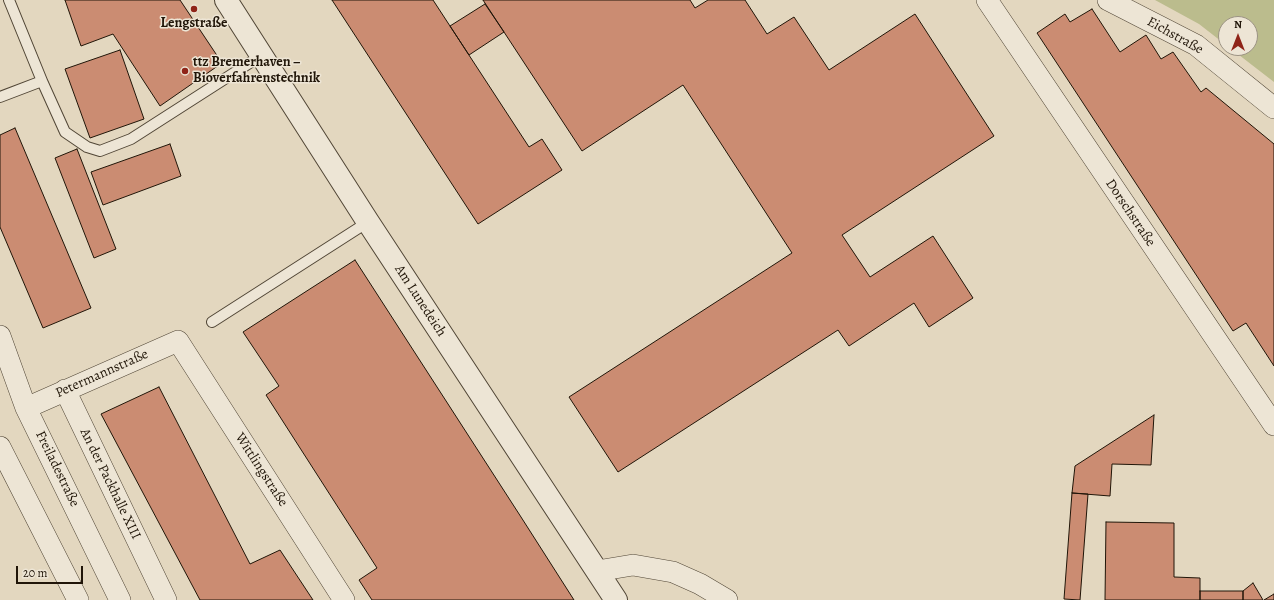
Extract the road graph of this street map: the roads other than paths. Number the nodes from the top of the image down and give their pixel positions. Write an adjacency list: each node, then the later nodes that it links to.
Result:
1 (9, 0): 6 (lane)
2 (226, 0): 5 (street, Am Lunedeich)
3 (987, 0): 16 (street, Dorschstraße)
4 (1108, 0): 8 (street, Eichstraße)
5 (262, 55): 6 (lane); 9 (street, Am Lunedeich)
6 (42, 81): 7 (lane)
7 (0, 97)
8 (1274, 108)
9 (368, 222): 10 (lane); 18 (street, Am Lunedeich)
10 (212, 322)
11 (0, 336): 13 (street, Freiladestraße)
12 (178, 341): 14 (street, Petermannstraße); 22 (street, Wittlingstraße)
13 (8, 384): 15 (street, Freiladestraße)
14 (65, 390): 15 (street, Petermannstraße); 21 (street, An der Packhalle XIII)
15 (26, 408): 20 (street, Freiladestraße)
16 (1274, 426)
17 (0, 447): 19 (street)
18 (597, 571): 23 (street, Am Lunedeich); 24 (street)
19 (78, 600)
20 (120, 600)
21 (166, 600)
22 (344, 600)
23 (616, 600)
24 (727, 600)

